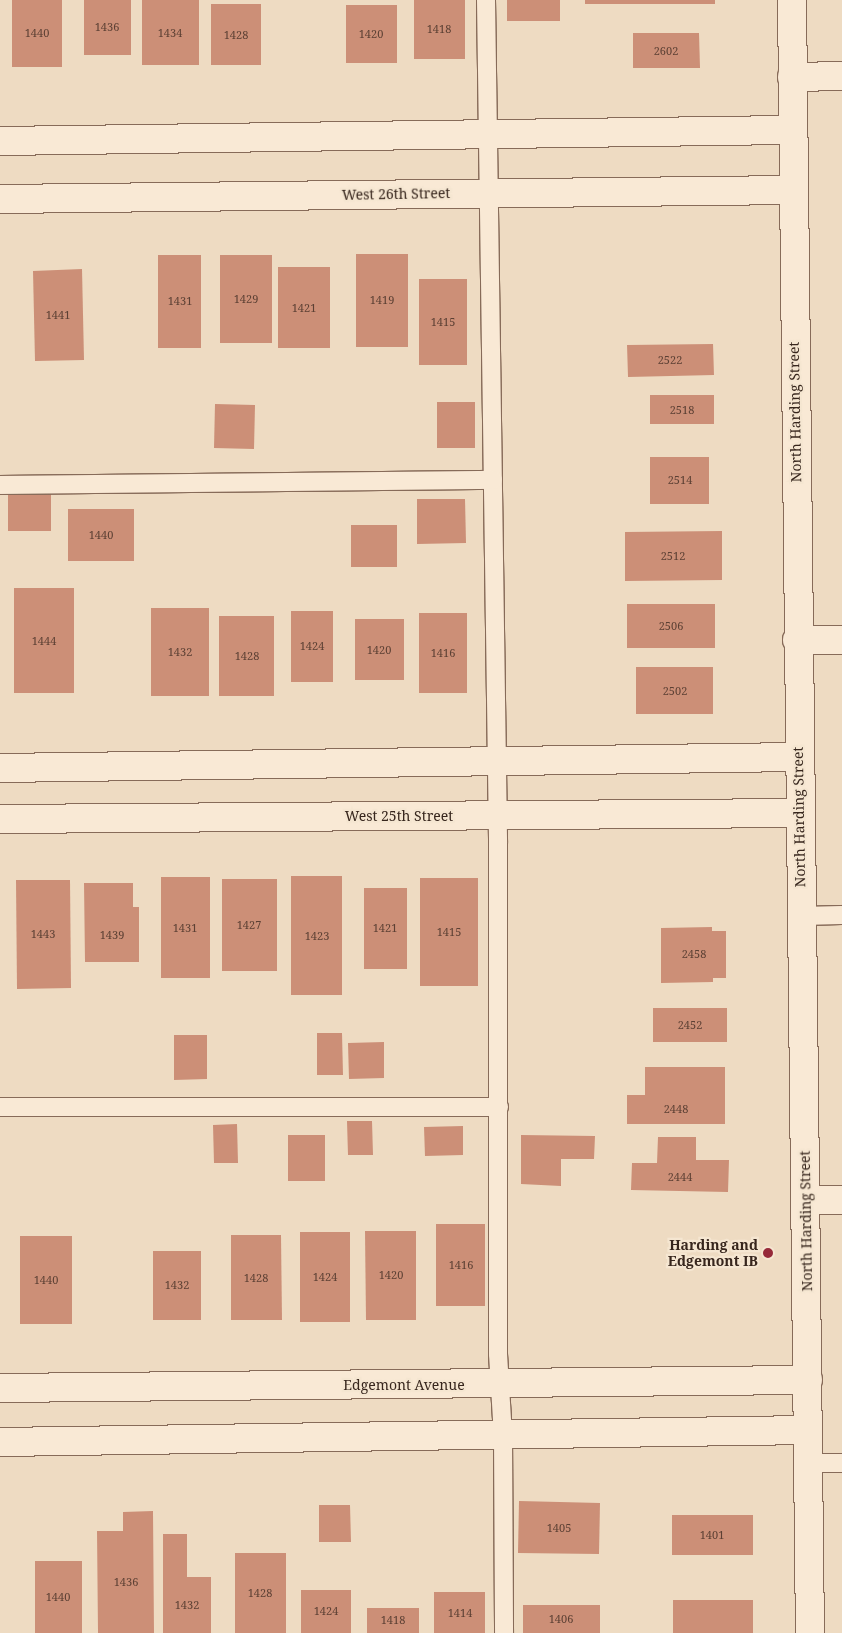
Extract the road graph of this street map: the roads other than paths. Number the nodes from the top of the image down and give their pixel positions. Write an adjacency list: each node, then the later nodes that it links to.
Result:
1 (486, 0): 6 (lane)
2 (792, 0): 4 (street, North Harding Street)
3 (842, 76): 4 (street)
4 (792, 77): 5 (street, North Harding Street)
5 (792, 130): 6 (street); 8 (street, North Harding Street)
6 (488, 134): 7 (street); 9 (lane)
7 (0, 141)
8 (793, 190): 9 (street, West 26th Street); 13 (street, North Harding Street)
9 (488, 193): 10 (street, West 26th Street); 11 (lane)
10 (0, 198)
11 (493, 480): 12 (lane); 16 (lane)
12 (0, 485)
13 (797, 640): 14 (street); 15 (street, North Harding Street)
14 (842, 640)
15 (798, 757): 16 (street); 18 (street, North Harding Street)
16 (497, 761): 17 (street); 19 (lane)
17 (0, 768)
18 (798, 813): 19 (street, West 25th Street); 22 (street, North Harding Street)
19 (498, 815): 20 (street, West 25th Street); 24 (lane)
20 (0, 819)
21 (842, 915): 22 (lane)
22 (801, 916): 25 (street, North Harding Street)
23 (0, 1107): 24 (lane)
24 (499, 1107): 28 (lane)
25 (806, 1200): 26 (street); 27 (street, North Harding Street)
26 (842, 1200)
27 (808, 1380): 28 (street, Edgemont Avenue); 30 (street, North Harding Street)
28 (501, 1385): 29 (street, Edgemont Avenue); 31 (lane)
29 (0, 1388)
30 (808, 1430): 31 (street); 33 (street, North Harding Street)
31 (503, 1435): 32 (street); 35 (lane)
32 (0, 1442)
33 (808, 1463): 34 (lane); 36 (street, North Harding Street)
34 (842, 1463)
35 (504, 1633)
36 (810, 1633)

